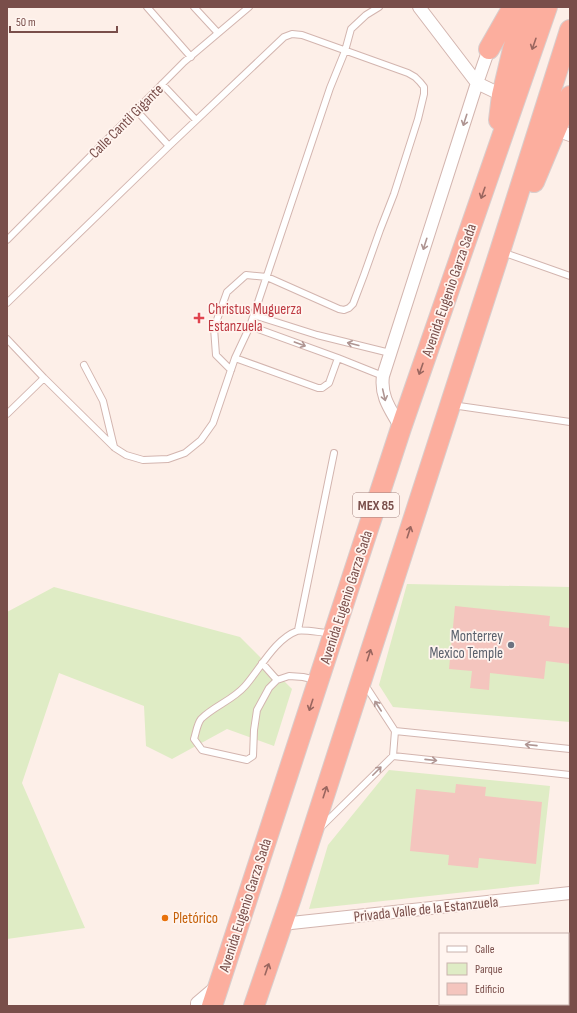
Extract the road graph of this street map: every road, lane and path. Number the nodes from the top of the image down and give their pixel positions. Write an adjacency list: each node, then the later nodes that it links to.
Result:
1 (147, 7): 14 (lane)
2 (194, 7): 11 (lane)
3 (250, 7): 11 (lane, Calle Cantil Gigante)
4 (379, 7): 13 (lane)
5 (419, 7): 15 (street)
6 (503, 7): 12 (street)
7 (513, 7): 12 (highway)
8 (527, 7): 17 (highway)
9 (547, 7): 23 (highway, Avenida Eugenio Garza Sada / MEX 85, one-way to 23)
10 (570, 30): 24 (highway, MEX 85)
11 (218, 33): 14 (lane, Calle Cantil Gigante)
12 (489, 49): 15 (street)
13 (345, 51): 20 (lane); 28 (lane); 28 (lane)
14 (191, 57): 16 (lane, Calle Cantil Gigante)
15 (477, 83): 17 (street); 33 (street, one-way to 33)
16 (162, 84): 19 (lane, Calle Cantil Gigante); 20 (lane)
17 (502, 95): 23 (highway)
18 (570, 96): 21 (highway)
19 (136, 110): 22 (lane); 25 (lane, Calle Cantil Gigante)
20 (196, 120): 22 (lane)
21 (563, 132): 24 (highway)
22 (169, 146): 29 (lane)
23 (493, 164): 43 (highway, Avenida Eugenio Garza Sada / MEX 85, one-way to 43)
24 (515, 205): 26 (highway, MEX 85)
25 (7, 240)
26 (500, 251): 27 (lane); 40 (highway, MEX 85)
27 (570, 276)
28 (267, 277): 30 (lane); 37 (lane)
29 (7, 302)
30 (254, 315): 31 (lane); 33 (lane, one-way to 30)
31 (250, 326): 34 (lane); 35 (lane, one-way to 35)
32 (7, 339): 39 (lane)
33 (390, 353): 38 (street)
34 (235, 358): 35 (lane); 37 (lane)
35 (338, 358): 38 (lane)
36 (84, 365): 44 (lane)
37 (231, 370): 44 (lane)
38 (383, 376): 43 (street, one-way to 43)
39 (44, 378): 41 (lane); 44 (lane)
40 (450, 405): 42 (lane); 51 (highway, MEX 85, one-way to 40)
41 (7, 414)
42 (570, 422)
43 (401, 428): 47 (highway, Avenida Eugenio Garza Sada / MEX 85)
44 (114, 448)
45 (334, 453): 46 (lane)
46 (298, 630): 47 (lane); 48 (lane)
47 (334, 634): 50 (highway, Avenida Eugenio Garza Sada / MEX 85)
48 (262, 663): 49 (lane); 49 (lane)
49 (277, 680): 50 (lane)
50 (319, 680): 59 (highway, Avenida Eugenio Garza Sada / MEX 85, one-way to 59)
51 (361, 680): 52 (lane, one-way to 51); 56 (highway, MEX 85, one-way to 51)
52 (395, 731): 53 (lane, one-way to 52); 54 (lane)
53 (570, 749)
54 (392, 756): 55 (lane, one-way to 55); 56 (lane, one-way to 54)
55 (570, 775)
56 (310, 838): 58 (highway, MEX 85)
57 (570, 893): 58 (street, Privada Valle de la Estanzuela)
58 (282, 924): 60 (highway, MEX 85, one-way to 58)
59 (200, 1005)
60 (254, 1006)

